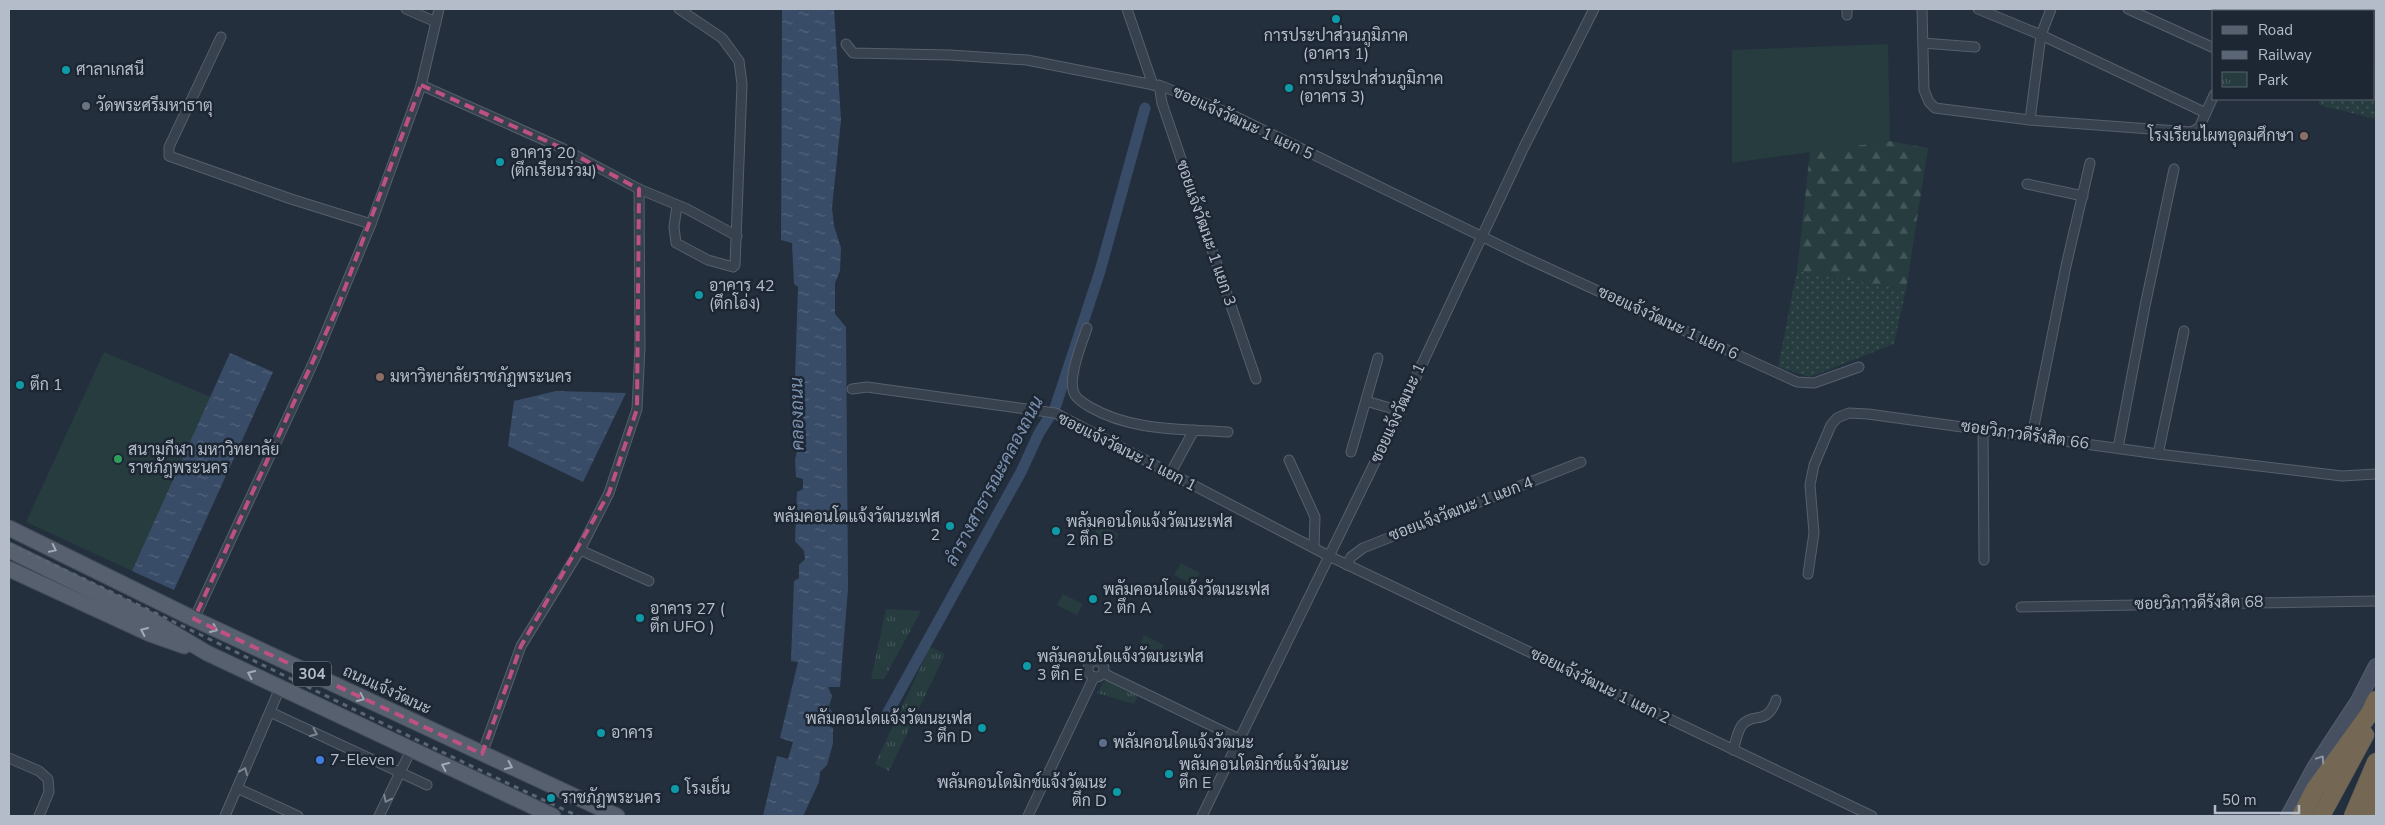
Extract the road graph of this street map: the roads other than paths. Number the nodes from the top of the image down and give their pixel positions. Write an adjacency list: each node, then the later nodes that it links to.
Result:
1 (406, 9): 12 (street)
2 (439, 9): 12 (street)
3 (679, 9): 31 (street)
4 (1127, 9): 20 (street, ซอยแจ้งวัฒนะ 1 แยก 3)
5 (1594, 9): 32 (street, ซอยแจ้งวัฒนะ 1)
6 (1922, 9): 16 (street)
7 (1978, 9): 13 (street)
8 (2051, 9): 13 (street)
9 (2128, 9): 18 (street)
10 (2270, 9): 11 (street)
11 (2282, 9)
12 (436, 22): 19 (street)
13 (2041, 35): 22 (street); 23 (street)
14 (221, 37): 30 (street)
15 (846, 44): 20 (street, ซอยแจ้งวัฒนะ 1 แยก 5)
16 (1923, 44): 17 (street); 23 (street)
17 (1975, 47)
18 (2212, 47)
19 (421, 85): 27 (street); 30 (street)
20 (1156, 85): 32 (street, ซอยแจ้งวัฒนะ 1 แยก 5); 37 (street, ซอยแจ้งวัฒนะ 1 แยก 3)
21 (2212, 100): 22 (street)
22 (2206, 113): 23 (street)
23 (2030, 120)
24 (2090, 163): 28 (street)
25 (2174, 169): 45 (street)
26 (2027, 184): 28 (street)
27 (639, 189): 29 (street); 54 (street)
28 (2083, 196): 44 (street)
29 (677, 205): 31 (street); 31 (street)
30 (371, 224): 64 (street)
31 (737, 236)
32 (1481, 236): 36 (street, ซอยแจ้งวัฒนะ 1 แยก 6); 40 (street, ซอยแจ้งวัฒนะ 1)
33 (1087, 328): 41 (street)
34 (2184, 331): 47 (street)
35 (1378, 358): 39 (street)
36 (1859, 367)
37 (1256, 379)
38 (852, 389): 50 (street, ซอยแจ้งวัฒนะ 1 แยก 1)
39 (1366, 401): 40 (street); 46 (street)
40 (1400, 411): 56 (street, ซอยแจ้งวัฒนะ 1)
41 (1194, 430): 43 (street); 50 (street)
42 (1984, 430): 44 (street, ซอยวิภาวดีรังสิต 66); 57 (street); 60 (street, ซอยวิภาวดีรังสิต 66)
43 (1228, 432)
44 (2032, 436): 45 (street, ซอยวิภาวดีรังสิต 66)
45 (2118, 448): 47 (street, ซอยวิภาวดีรังสิต 66)
46 (1351, 452)
47 (2158, 454): 51 (street, ซอยวิภาวดีรังสิต 66)
48 (1289, 460): 53 (street)
49 (1581, 462): 58 (street, ซอยแจ้งวัฒนะ 1 แยก 4)
50 (1170, 474): 53 (street, ซอยแจ้งวัฒนะ 1 แยก 1)
51 (2376, 474)
52 (9, 528): 64 (main road, ถนนแจ้งวัฒนะ / 304, one-way to 64)
53 (1314, 547): 56 (street, ซอยแจ้งวัฒนะ 1 แยก 1)
54 (580, 550): 61 (street); 77 (street)
55 (15, 553): 65 (main road, 304)
56 (1329, 556): 58 (street, ซอยแจ้งวัฒนะ 1 แยก 2); 74 (street, ซอยแจ้งวัฒนะ 1)
57 (1984, 560)
58 (1347, 565): 76 (street, ซอยแจ้งวัฒนะ 1 แยก 2)
59 (9, 569): 65 (main road, 304, one-way to 59)
60 (1808, 574)
61 (649, 581)
62 (2376, 601): 63 (street, ซอยวิภาวดีรังสิต 68)
63 (2021, 607)
64 (194, 619): 77 (main road, ถนนแจ้งวัฒนะ / 304, one-way to 77)
65 (207, 653): 69 (main road, 304, one-way to 65)
66 (2376, 666): 93 (main road, one-way to 66)
67 (1104, 673): 68 (street); 68 (street); 74 (street)
68 (1094, 677): 90 (street)
69 (280, 688): 72 (street); 75 (main road, 304)
70 (1776, 700): 76 (street)
71 (2373, 706): 94 (highway); 95 (highway)
72 (270, 712): 80 (street, one-way to 80); 82 (street, one-way to 72)
73 (2376, 734): 96 (highway)
74 (1239, 739): 91 (street, ซอยแจ้งวัฒนะ 1)
75 (411, 750): 80 (street); 88 (main road, 304, one-way to 75)
76 (1733, 750): 92 (street, ซอยแจ้งวัฒนะ 1 แยก 2)
77 (482, 754): 89 (main road, ถนนแจ้งวัฒนะ / 304, one-way to 89)
78 (9, 758): 84 (street)
79 (2376, 762): 97 (highway)
80 (400, 772): 81 (street); 87 (street, one-way to 87)
81 (427, 785)
82 (237, 788): 85 (street); 86 (street)
83 (2376, 795): 98 (highway)
84 (39, 816)
85 (225, 816)
86 (298, 816)
87 (379, 816)
88 (553, 816)
89 (616, 816)
90 (1028, 816)
91 (1202, 816)
92 (1872, 816)
93 (2288, 816)
94 (2301, 816)
95 (2321, 816)
96 (2335, 816)
97 (2353, 816)
98 (2367, 816)

